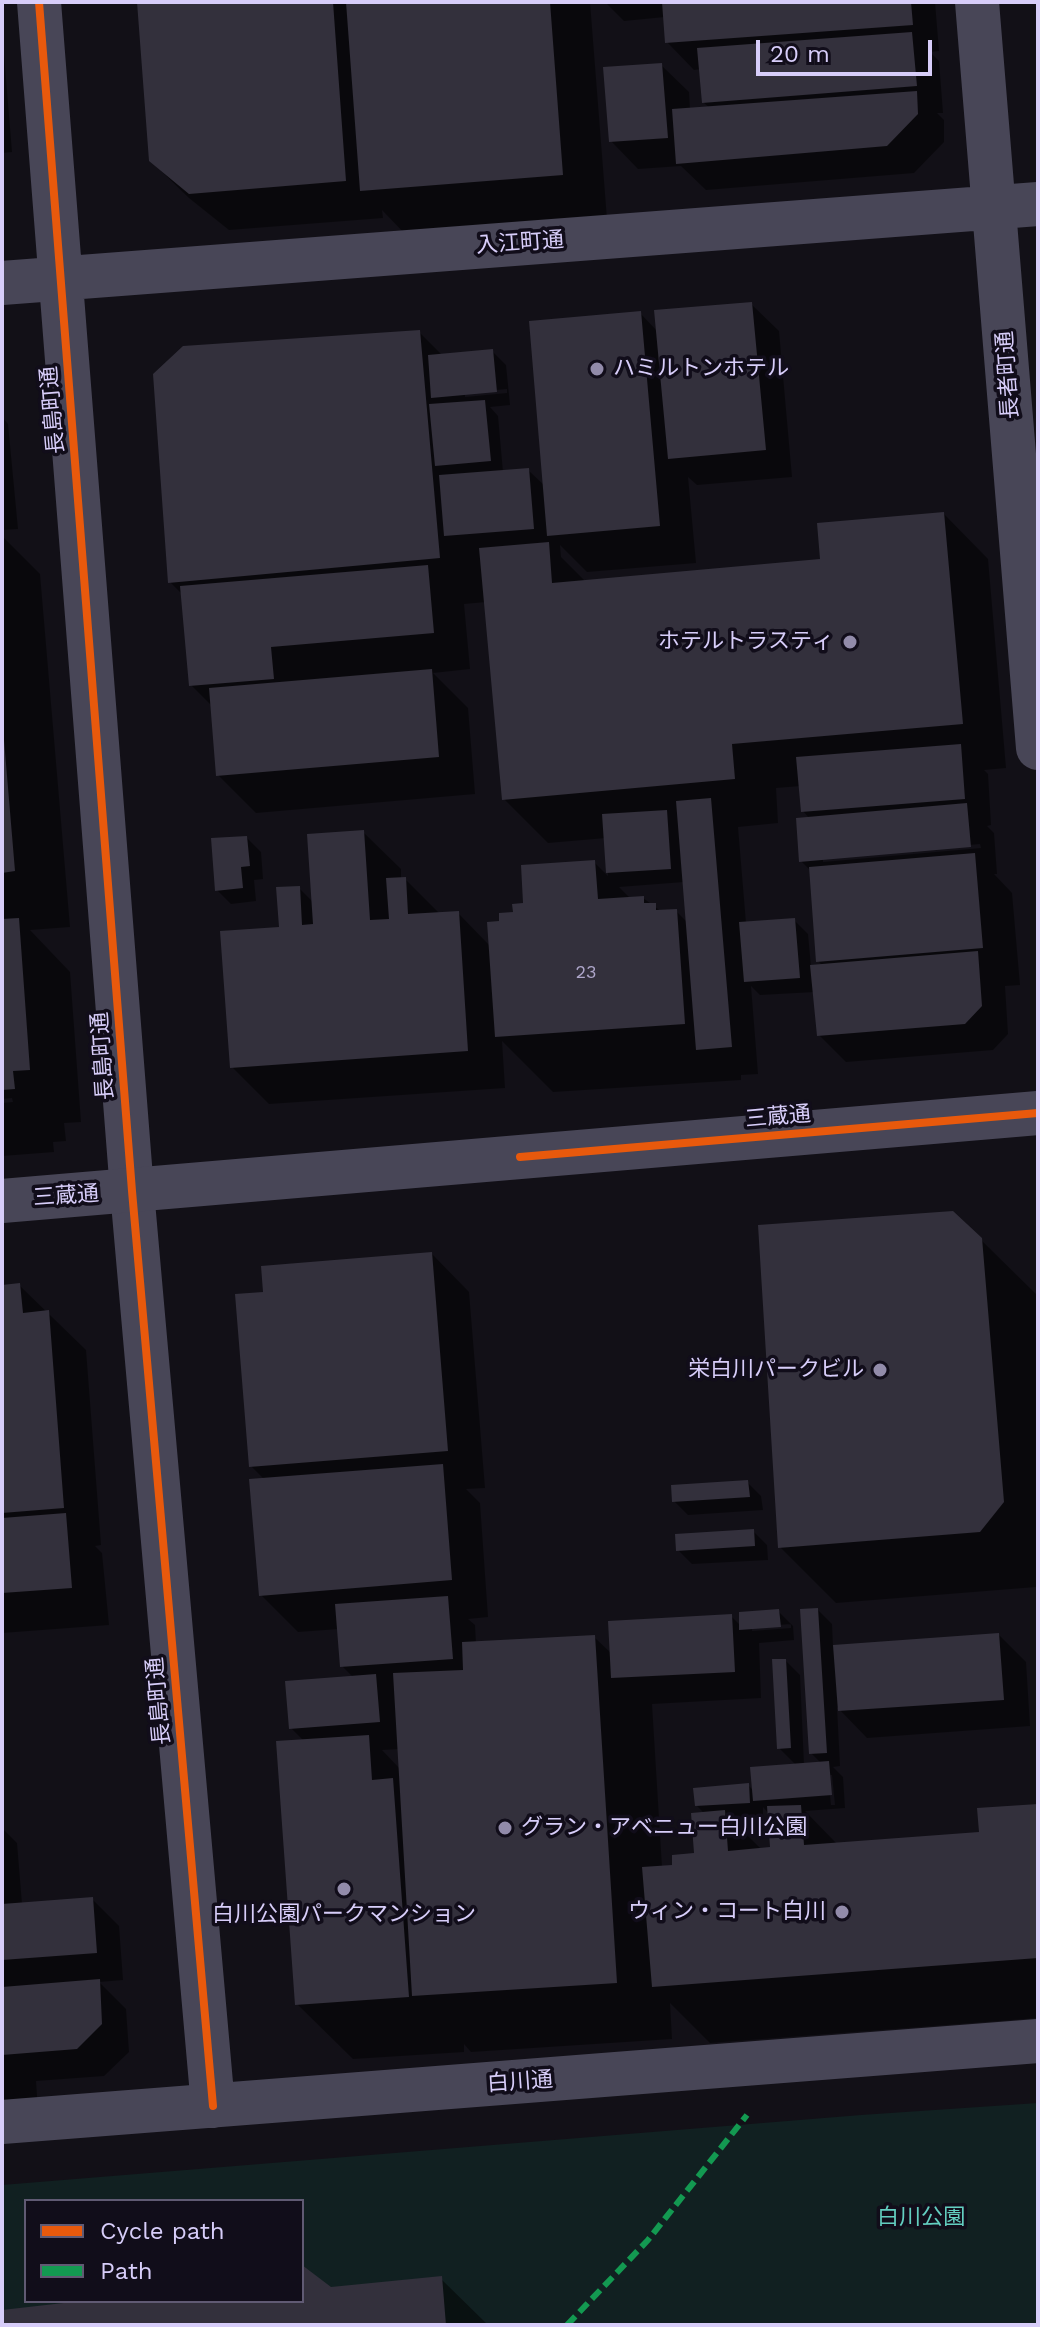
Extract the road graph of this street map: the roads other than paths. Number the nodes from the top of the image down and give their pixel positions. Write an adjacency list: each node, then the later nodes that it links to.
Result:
1 (39, 2): 5 (street, 長島町通)
2 (977, 2): 4 (street, 長者町通)
3 (1038, 204): 4 (street, 入江町通)
4 (995, 207): 5 (street, 入江町通); 7 (street, 長者町通)
5 (60, 278): 6 (street, 入江町通); 9 (street, 長島町通)
6 (2, 283)
7 (1038, 748)
8 (1038, 1113): 9 (street, 三蔵通)
9 (132, 1191): 10 (street, 三蔵通); 12 (street, 長島町通)
10 (2, 1201)
11 (1038, 2041): 12 (street, 白川通)
12 (213, 2106): 13 (street, 白川通)
13 (2, 2122)

